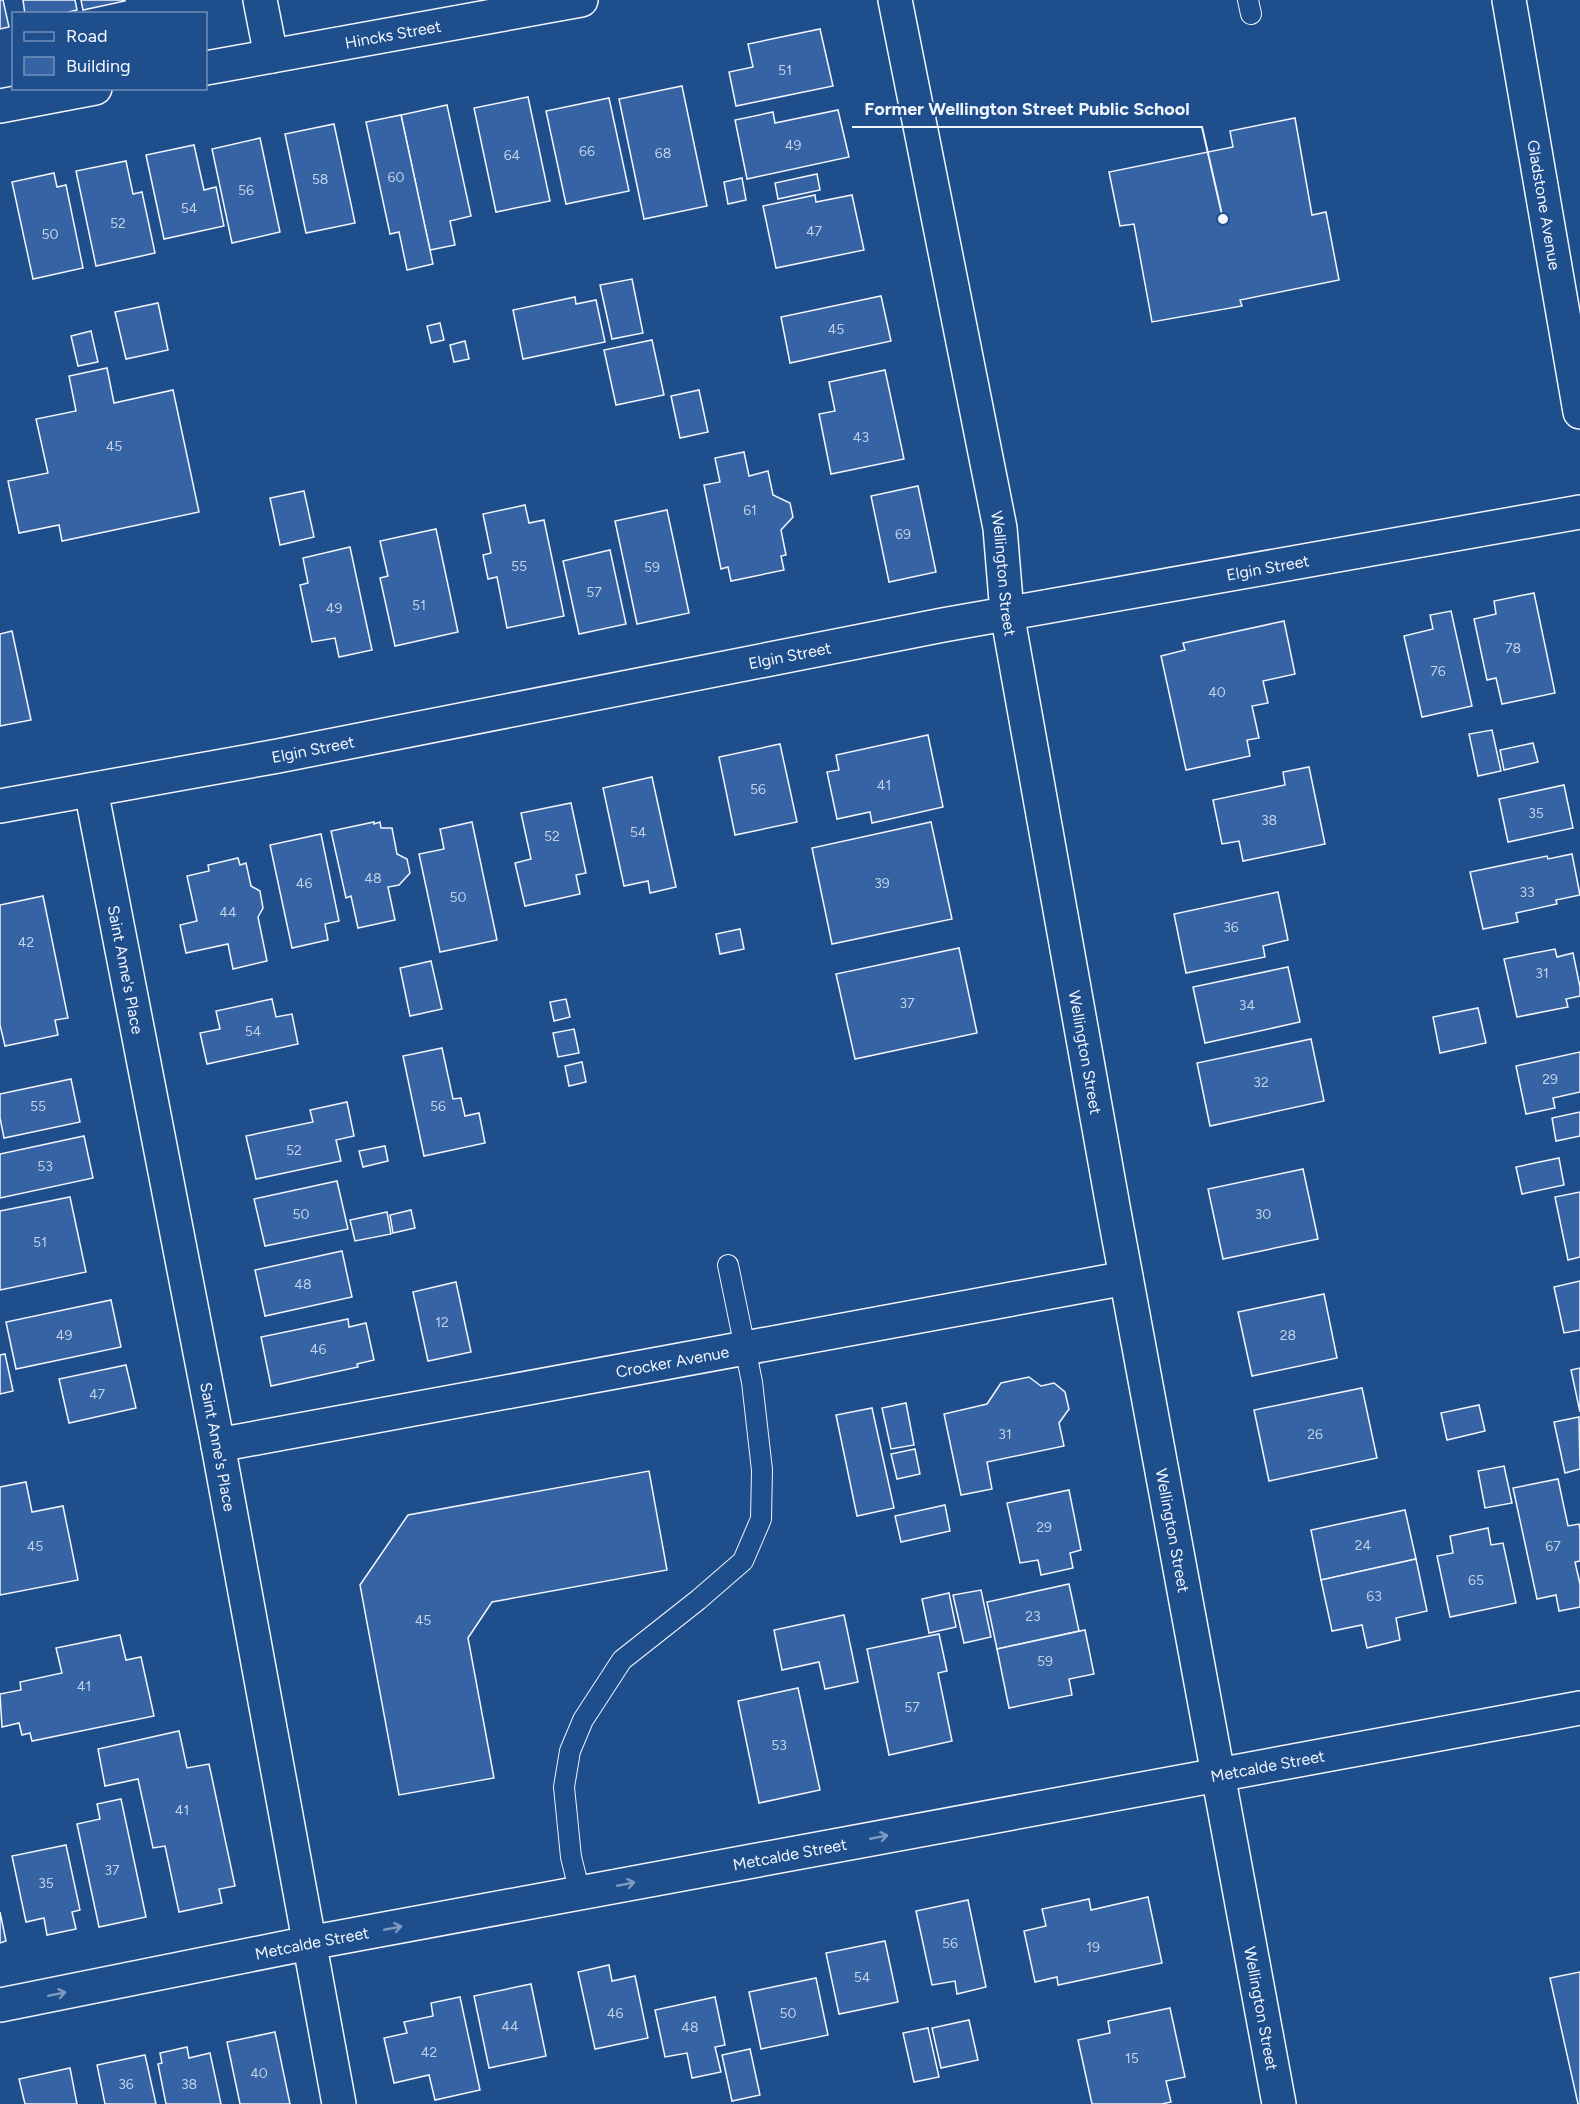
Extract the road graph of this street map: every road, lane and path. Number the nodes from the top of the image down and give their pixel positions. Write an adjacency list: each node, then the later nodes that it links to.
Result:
1 (260, 0): 5 (street)
2 (581, 0): 5 (street, Hincks Street)
3 (895, 0): 11 (street, Wellington Street)
4 (1509, 0): 9 (street, Gladstone Avenue)
5 (271, 56): 6 (street, Hincks Street)
6 (207, 68)
7 (84, 90): 8 (street)
8 (0, 106)
9 (1580, 412)
10 (1580, 512): 11 (street, Elgin Street)
11 (1007, 614): 12 (street, Elgin Street); 15 (street, Wellington Street)
12 (91, 790): 13 (street, Elgin Street); 17 (street, Saint Anne's Place)
13 (0, 806)
14 (728, 1265): 16 (lane)
15 (1126, 1278): 16 (street, Crocker Avenue); 19 (street, Wellington Street)
16 (746, 1348): 17 (street, Crocker Avenue); 20 (lane)
17 (218, 1445): 21 (street, Saint Anne's Place)
18 (1580, 1708): 19 (street, Metcalde Street)
19 (1218, 1774): 20 (street, Metcalde Street, one-way to 19); 24 (street, Wellington Street)
20 (580, 1893): 21 (street, Metcalde Street, one-way to 20)
21 (309, 1943): 22 (street, Metcalde Street, one-way to 21); 23 (street, Saint Anne's Place)
22 (0, 2006)
23 (339, 2104)
24 (1279, 2104)

